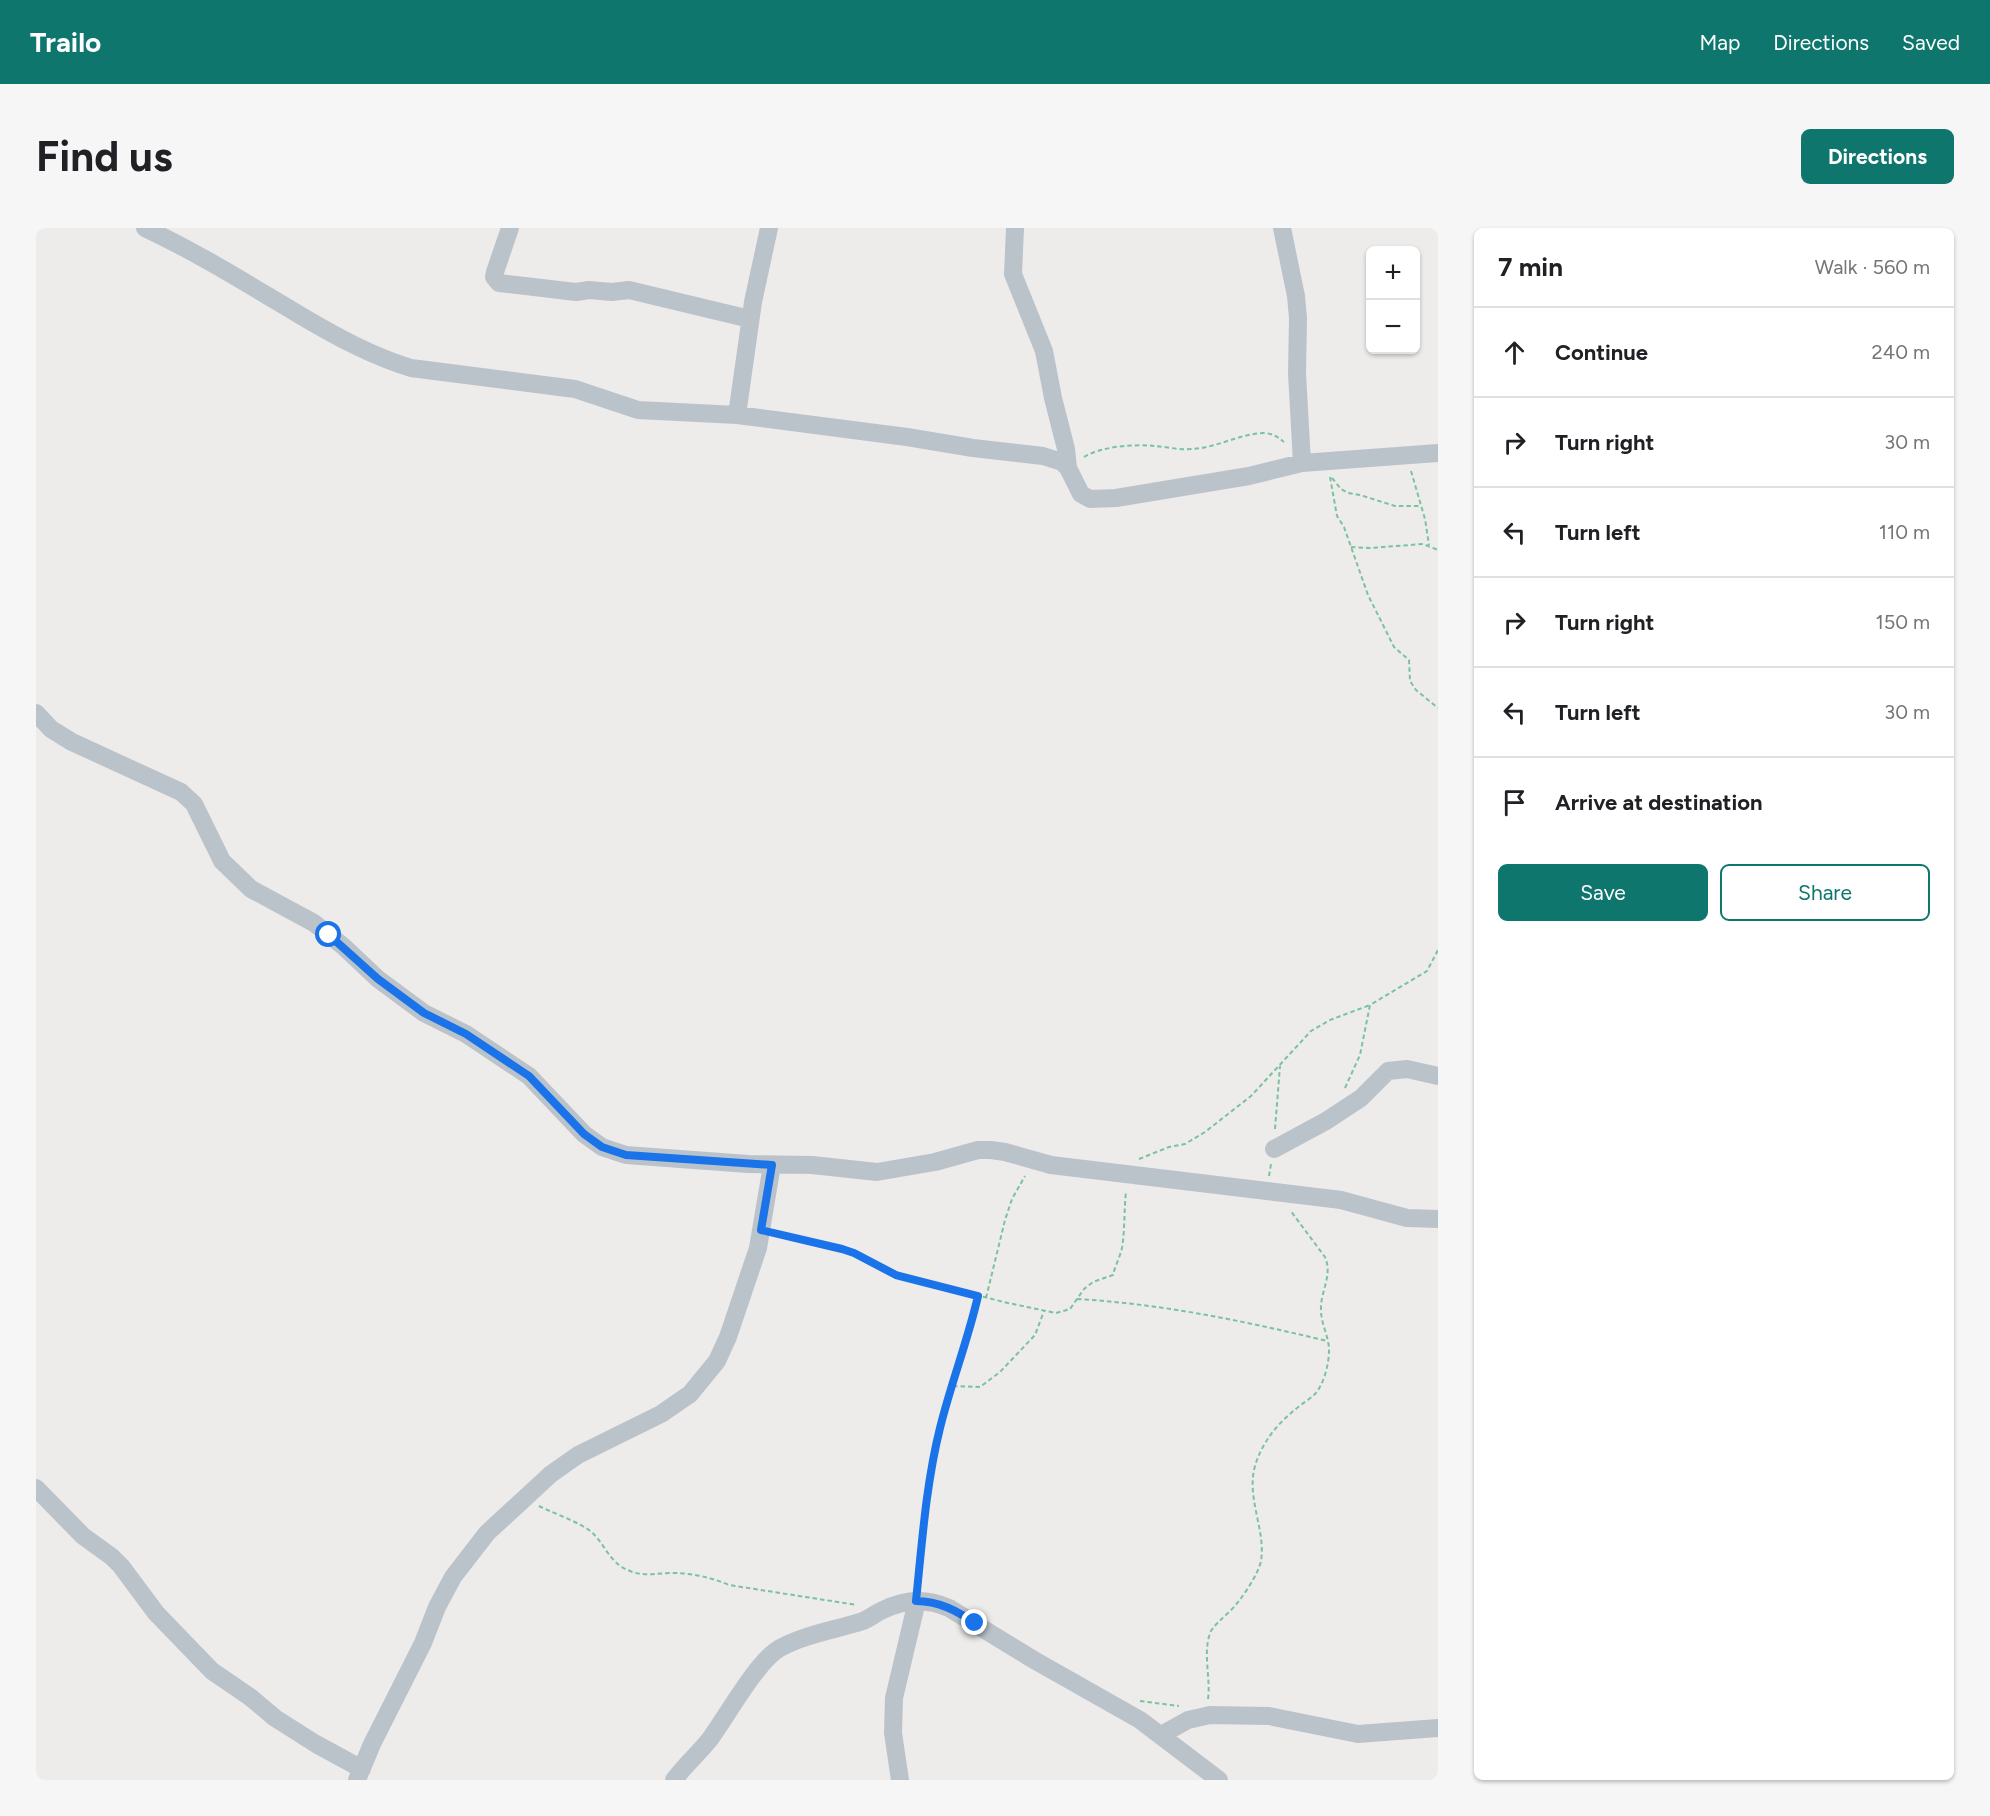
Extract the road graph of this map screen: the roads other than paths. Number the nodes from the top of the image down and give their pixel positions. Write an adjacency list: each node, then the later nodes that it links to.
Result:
1 (145, 228): 7 (street)
2 (510, 228): 6 (street)
3 (769, 228): 6 (street)
4 (1015, 228): 10 (street)
5 (1282, 228): 9 (street)
6 (750, 320): 7 (street)
7 (736, 415): 10 (street)
8 (1438, 453): 9 (street)
9 (1302, 458): 10 (street)
10 (1067, 465)
11 (39, 718): 14 (street)
12 (1438, 1076): 13 (street)
13 (1274, 1149)
14 (772, 1165): 15 (street); 20 (street)
15 (1438, 1219)
16 (36, 1488): 20 (street)
17 (916, 1601): 19 (street); 21 (street); 22 (street)
18 (1438, 1728): 19 (street)
19 (1161, 1735): 23 (street)
20 (360, 1774)
21 (674, 1780)
22 (900, 1780)
23 (1219, 1780)

